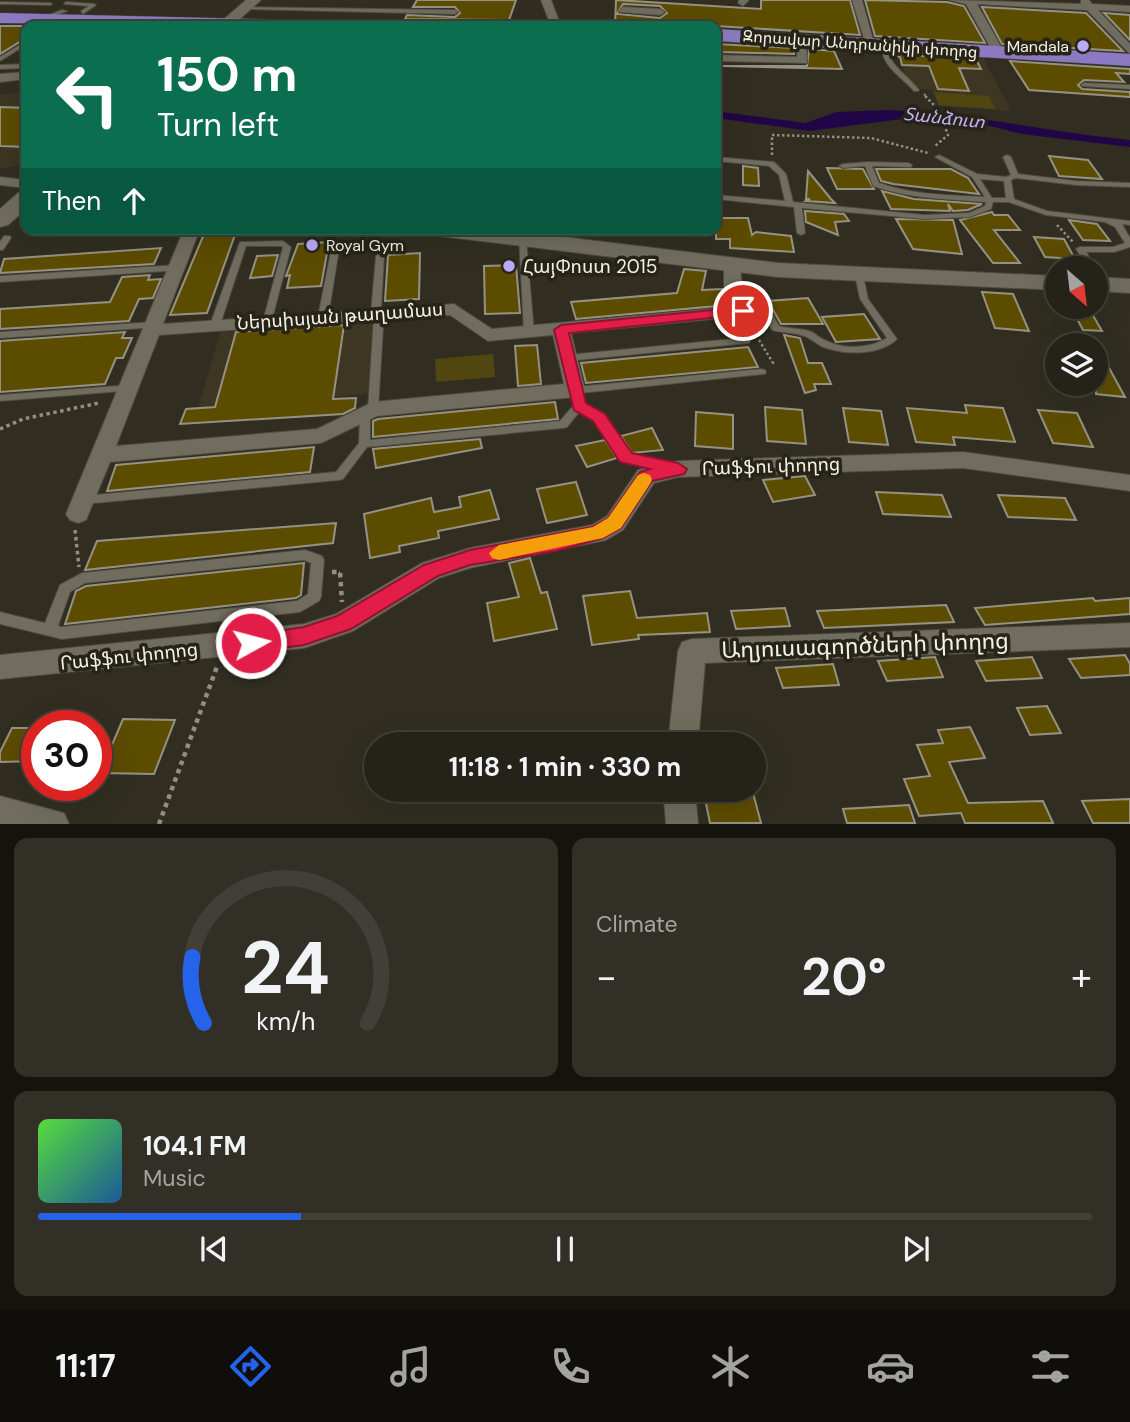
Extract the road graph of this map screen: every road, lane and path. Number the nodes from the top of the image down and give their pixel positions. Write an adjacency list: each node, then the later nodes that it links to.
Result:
1 (547, 0): 19 (street)
2 (660, 0): 14 (street)
3 (858, 0): 24 (street)
4 (954, 0): 5 (street)
5 (970, 1): 9 (street); 26 (street)
6 (66, 2): 15 (lane)
7 (254, 2): 13 (lane); 18 (street)
8 (0, 3): 11 (lane)
9 (1087, 4): 10 (street); 25 (street)
10 (1130, 9)
11 (44, 10): 15 (highway); 16 (highway)
12 (622, 10): 14 (street)
13 (454, 12)
14 (660, 12): 20 (street)
15 (76, 13): 17 (highway)
16 (0, 18)
17 (175, 21)
18 (230, 21)
19 (554, 21)
20 (659, 21)
21 (721, 35): 22 (highway, Զորավար Անդրանիկի փողոց)
22 (801, 40): 24 (highway, Զորավար Անդրանիկի փողոց); 27 (street)
23 (21, 46): 28 (lane)
24 (877, 47): 26 (highway, Զորավար Անդրանիկի փողոց); 36 (lane)
25 (1130, 51)
26 (998, 52): 29 (highway, Զորավար Անդրանիկի փողոց)
27 (721, 58)
28 (0, 60)
29 (1130, 60)
30 (21, 66): 31 (lane)
31 (0, 67)
32 (21, 76): 33 (street)
33 (0, 78)
34 (1084, 85): 35 (lane)
35 (1130, 87)
36 (916, 90): 37 (path)
37 (939, 157): 40 (path); 44 (lane)
38 (1007, 158): 45 (lane)
39 (721, 159): 40 (lane)
40 (771, 164): 53 (lane)
41 (868, 164): 42 (lane); 43 (lane); 50 (lane)
42 (908, 165)
43 (843, 166)
44 (975, 176): 45 (lane); 50 (lane)
45 (1011, 177): 48 (lane); 51 (lane)
46 (0, 181): 47 (street)
47 (21, 183)
48 (1130, 185)
49 (721, 198): 53 (lane)
50 (990, 200): 51 (lane); 53 (lane)
51 (1010, 201): 54 (lane)
52 (21, 205): 57 (street)
53 (794, 205): 58 (lane)
54 (1046, 213): 55 (lane); 64 (path)
55 (1102, 218): 56 (lane); 64 (lane)
56 (1130, 223)
57 (3, 229): 63 (lane)
58 (802, 233)
59 (190, 235): 68 (street)
60 (489, 235): 61 (street)
61 (522, 239): 67 (street); 82 (lane)
62 (336, 243): 77 (lane)
63 (0, 248)
64 (1080, 249): 66 (lane)
65 (380, 256): 76 (lane)
66 (1084, 256)
67 (732, 265): 69 (street); 75 (street)
68 (178, 268): 70 (lane); 80 (street)
69 (859, 275): 72 (street); 74 (lane)
70 (0, 279)
71 (1108, 280): 73 (street)
72 (1045, 283)
73 (1130, 286)
74 (758, 296)
75 (743, 311): 81 (street, Ներսիսյան թաղամաս); 83 (lane)
76 (378, 313): 77 (street, Ներսիսյան թաղամաս); 82 (street, Ներսիսյան թաղամաս); 90 (lane)
77 (323, 317): 78 (street, Ներսիսյան թաղամաս)
78 (268, 321): 79 (street, Ներսիսյան թաղամաս); 79 (lane)
79 (215, 325): 80 (street, Ներսիսյան թաղամաս)
80 (154, 327): 84 (lane); 87 (street)
81 (561, 330): 82 (street, Ներսիսյան թաղամաս); 85 (street)
82 (529, 332)
83 (751, 333): 85 (lane); 86 (path)
84 (0, 335)
85 (567, 358): 89 (street)
86 (761, 372): 89 (lane)
87 (128, 393): 88 (lane); 91 (path); 93 (street)
88 (0, 398)
89 (577, 398): 90 (street); 92 (lane); 94 (lane)
90 (369, 412): 92 (lane); 93 (street)
91 (0, 429)
92 (364, 444): 96 (lane)
93 (103, 455): 96 (street)
94 (678, 469): 95 (street, Րաֆֆու փողոց); 103 (street, Րաֆֆու փողոց)
95 (1130, 483)
96 (79, 514): 98 (path)
97 (340, 572): 99 (path)
98 (82, 578): 101 (lane); 101 (lane)
99 (342, 606)
100 (0, 618): 101 (lane)
101 (50, 629)
102 (1130, 635): 105 (street, Աղյուսագործների փողոց)
103 (225, 646): 104 (street, Րաֆֆու փողոց); 109 (path)
104 (0, 667)
105 (684, 732)
106 (680, 802): 110 (street)
107 (0, 812): 108 (street)
108 (53, 824)
109 (159, 824)
110 (682, 824)

